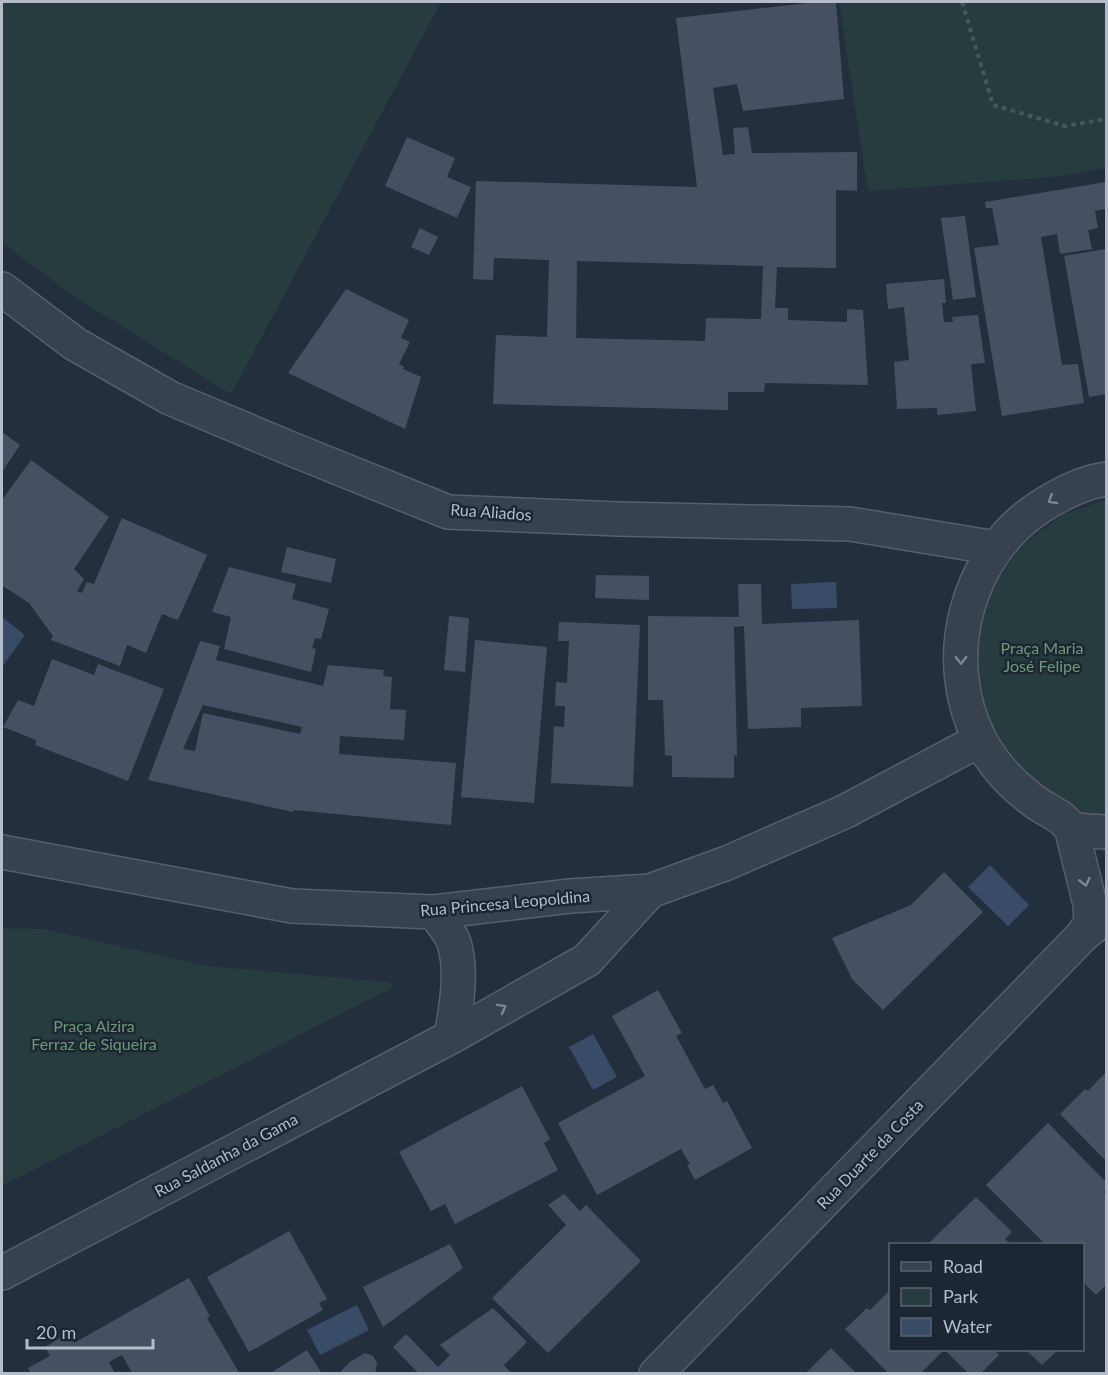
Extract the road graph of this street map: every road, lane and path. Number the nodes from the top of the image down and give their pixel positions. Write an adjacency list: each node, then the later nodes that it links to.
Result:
1 (962, 2): 2 (path)
2 (1107, 119)
3 (2, 290): 5 (street, Rua Aliados)
4 (1107, 479): 5 (street, one-way to 5)
5 (996, 548): 6 (street, one-way to 6)
6 (980, 740): 7 (street); 10 (street, Rua Princesa Leopoldina)
7 (1071, 827): 8 (street); 12 (street, Rua Duarte da Costa, one-way to 12)
8 (1107, 832)
9 (2, 852): 11 (street, Rua Princesa Leopoldina)
10 (650, 891): 11 (street, Rua Princesa Leopoldina); 13 (street, Rua Saldanha da Gama, one-way to 10)
11 (434, 912): 13 (street)
12 (1095, 925): 15 (street, Rua Duarte da Costa)
13 (451, 1037): 14 (street, Rua Saldanha da Gama)
14 (2, 1273)
15 (656, 1374)

